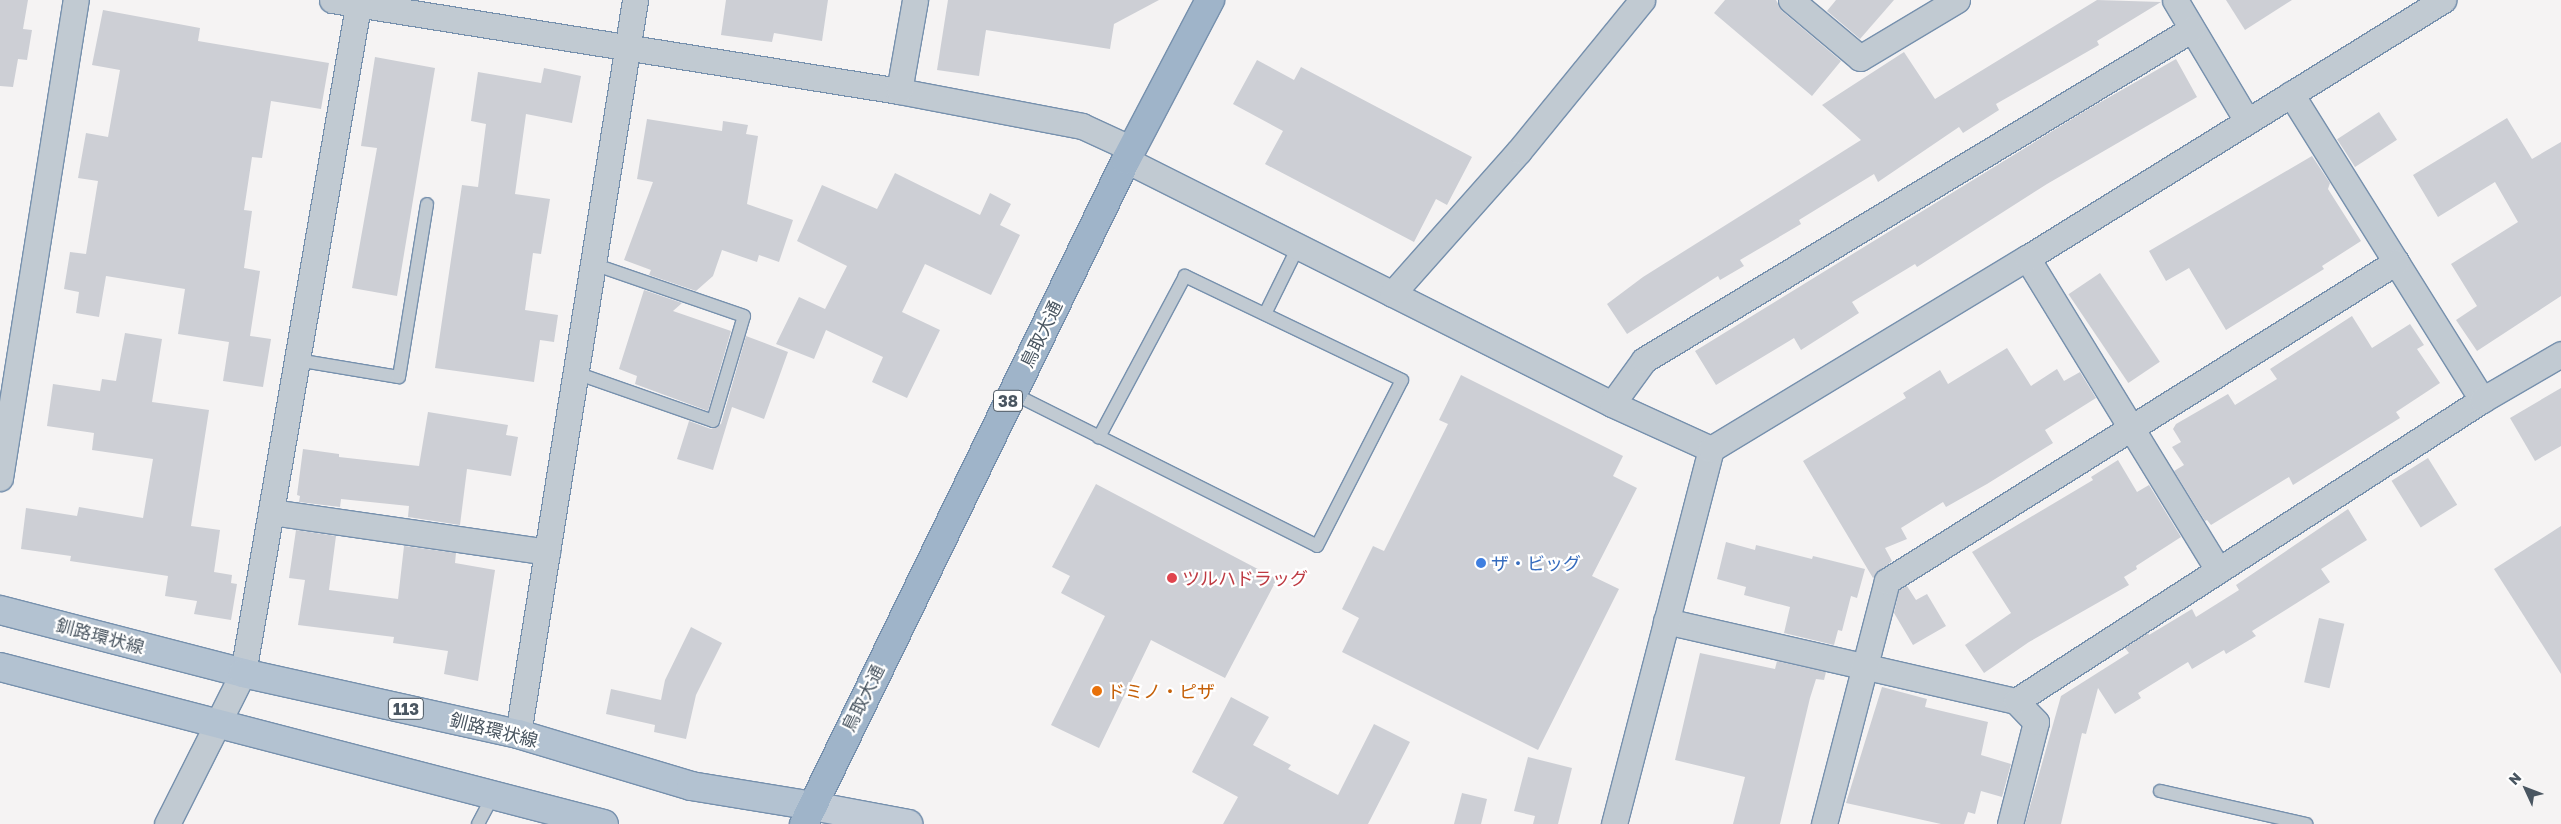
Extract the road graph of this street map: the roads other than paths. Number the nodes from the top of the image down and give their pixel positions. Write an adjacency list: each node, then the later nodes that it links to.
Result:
1 (76, 0): 34 (street)
2 (332, 0): 11 (street)
3 (635, 0): 13 (street)
4 (915, 0): 14 (street)
5 (1210, 0): 17 (highway, 鳥取大通 / 38)
6 (1642, 0): 23 (street)
7 (1790, 0): 8 (street)
8 (1957, 0)
9 (2174, 0): 12 (street)
10 (2442, 0): 15 (street)
11 (359, 2): 13 (street); 26 (street)
12 (2192, 29): 16 (street); 30 (street)
13 (628, 46): 14 (street); 22 (street)
14 (900, 92): 17 (street)
15 (2291, 94): 16 (street); 21 (street)
16 (2247, 121): 20 (street)
17 (1129, 155): 19 (street); 28 (highway, 鳥取大通 / 38)
18 (427, 204): 26 (lane)
19 (1298, 247): 23 (street); 24 (lane)
20 (2027, 258): 31 (street); 33 (street)
21 (2396, 262): 29 (street); 31 (street)
22 (593, 264): 27 (street); 27 (lane)
23 (1392, 294): 30 (street)
24 (1265, 314): 32 (lane); 32 (lane)
25 (2561, 354): 29 (street)
26 (297, 360): 35 (street)
27 (576, 373): 36 (street)
28 (1012, 393): 32 (lane); 48 (highway, 鳥取大通 / 38)
29 (2482, 400): 37 (street)
30 (1612, 404): 33 (street)
31 (2131, 428): 37 (street); 40 (street)
32 (1099, 437)
33 (1711, 449): 39 (street)
34 (0, 478)
35 (271, 512): 36 (street); 42 (street)
36 (547, 552): 45 (street)
37 (2218, 570): 43 (street)
38 (0, 610): 42 (main road, 釧路環状線 / 113)
39 (1666, 621): 40 (street); 53 (street)
40 (1865, 666): 43 (street); 54 (street)
41 (0, 667): 44 (main road)
42 (244, 674): 44 (street); 45 (main road, 釧路環状線 / 113)
43 (2016, 701): 55 (street)
44 (215, 723): 47 (main road); 49 (street)
45 (518, 734): 48 (main road, 釧路環状線 / 113)
46 (2160, 790): 56 (lane)
47 (494, 794): 50 (lane); 51 (main road)
48 (808, 815): 52 (main road)
49 (167, 824)
50 (478, 824)
51 (604, 824)
52 (908, 824)
53 (1614, 824)
54 (1824, 824)
55 (2010, 824)
56 (2306, 824)

